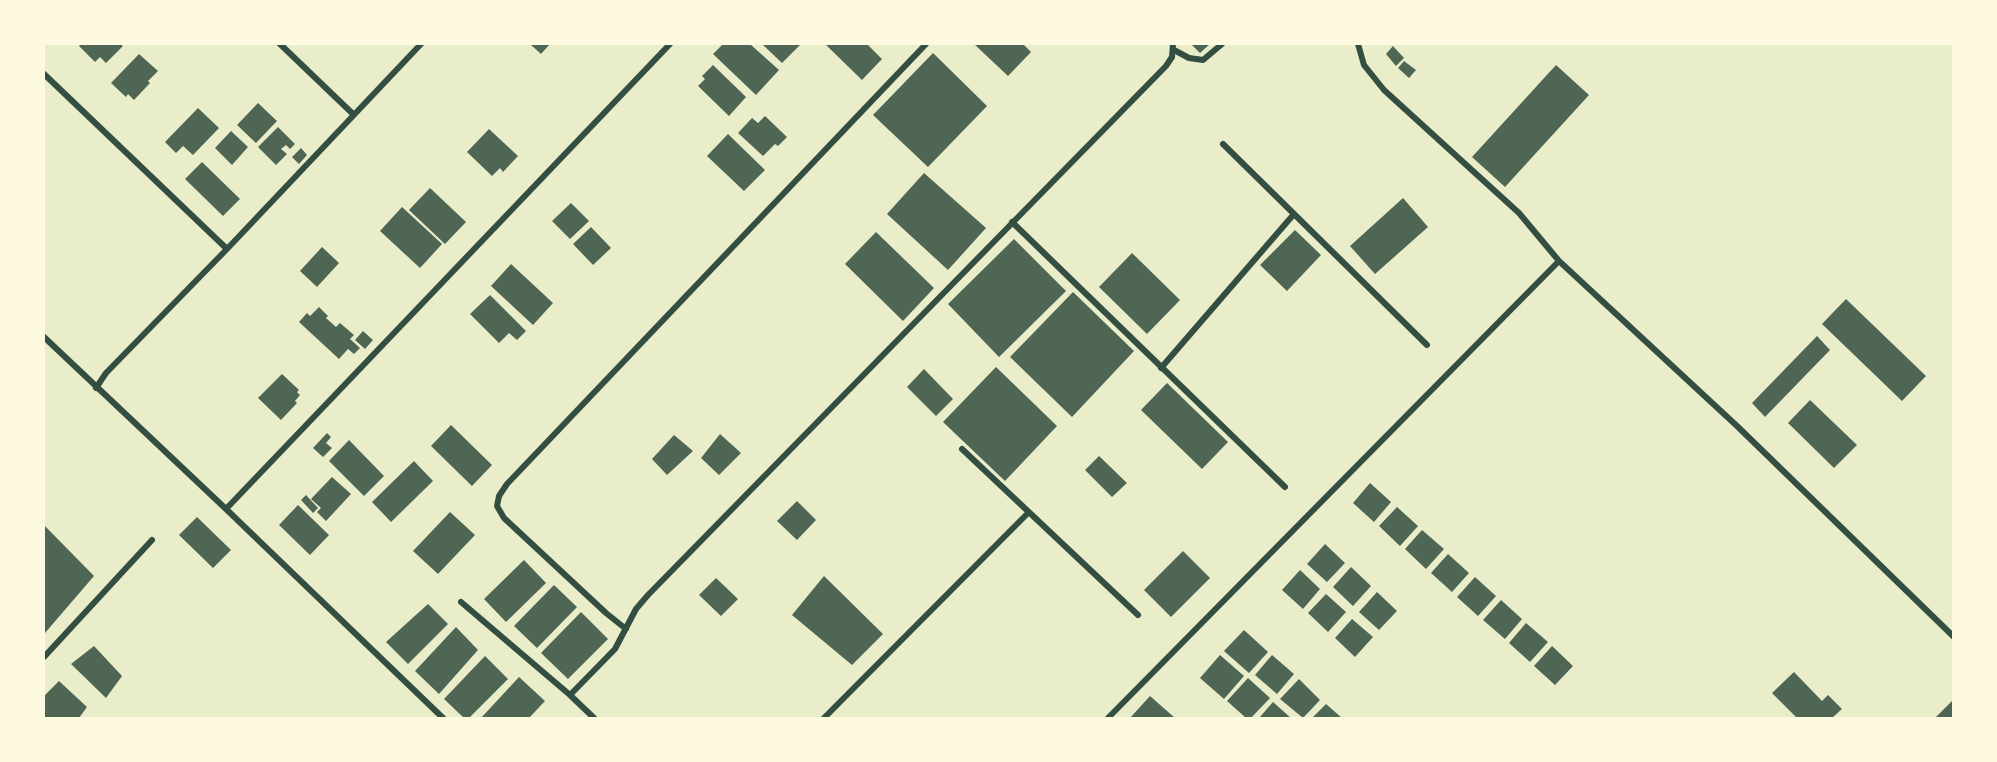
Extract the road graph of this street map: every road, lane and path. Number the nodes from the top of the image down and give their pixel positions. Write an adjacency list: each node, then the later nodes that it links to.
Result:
1 (280, 44): 9 (street)
2 (421, 44): 9 (street)
3 (670, 44): 21 (street)
4 (926, 44): 26 (street)
5 (1221, 44): 7 (street)
6 (1358, 44): 14 (street)
7 (1174, 47): 12 (street)
8 (44, 74): 13 (street)
9 (353, 114): 13 (street)
10 (1223, 144): 11 (street)
11 (1294, 214): 16 (street); 17 (street)
12 (1012, 222): 17 (street); 26 (street)
13 (227, 249): 18 (street)
14 (1558, 261): 27 (street); 33 (street)
15 (44, 337): 18 (street)
16 (1427, 345)
17 (1161, 368): 20 (street)
18 (96, 388): 21 (street)
19 (962, 449): 22 (street)
20 (1285, 487)
21 (226, 509): 30 (street)
22 (1028, 513): 25 (street); 32 (street)
23 (152, 540): 28 (street)
24 (461, 602): 29 (street)
25 (1138, 615)
26 (626, 629): 29 (street)
27 (1953, 637)
28 (44, 657)
29 (570, 695): 31 (street)
30 (443, 718)
31 (594, 718)
32 (824, 718)
33 (1108, 718)

